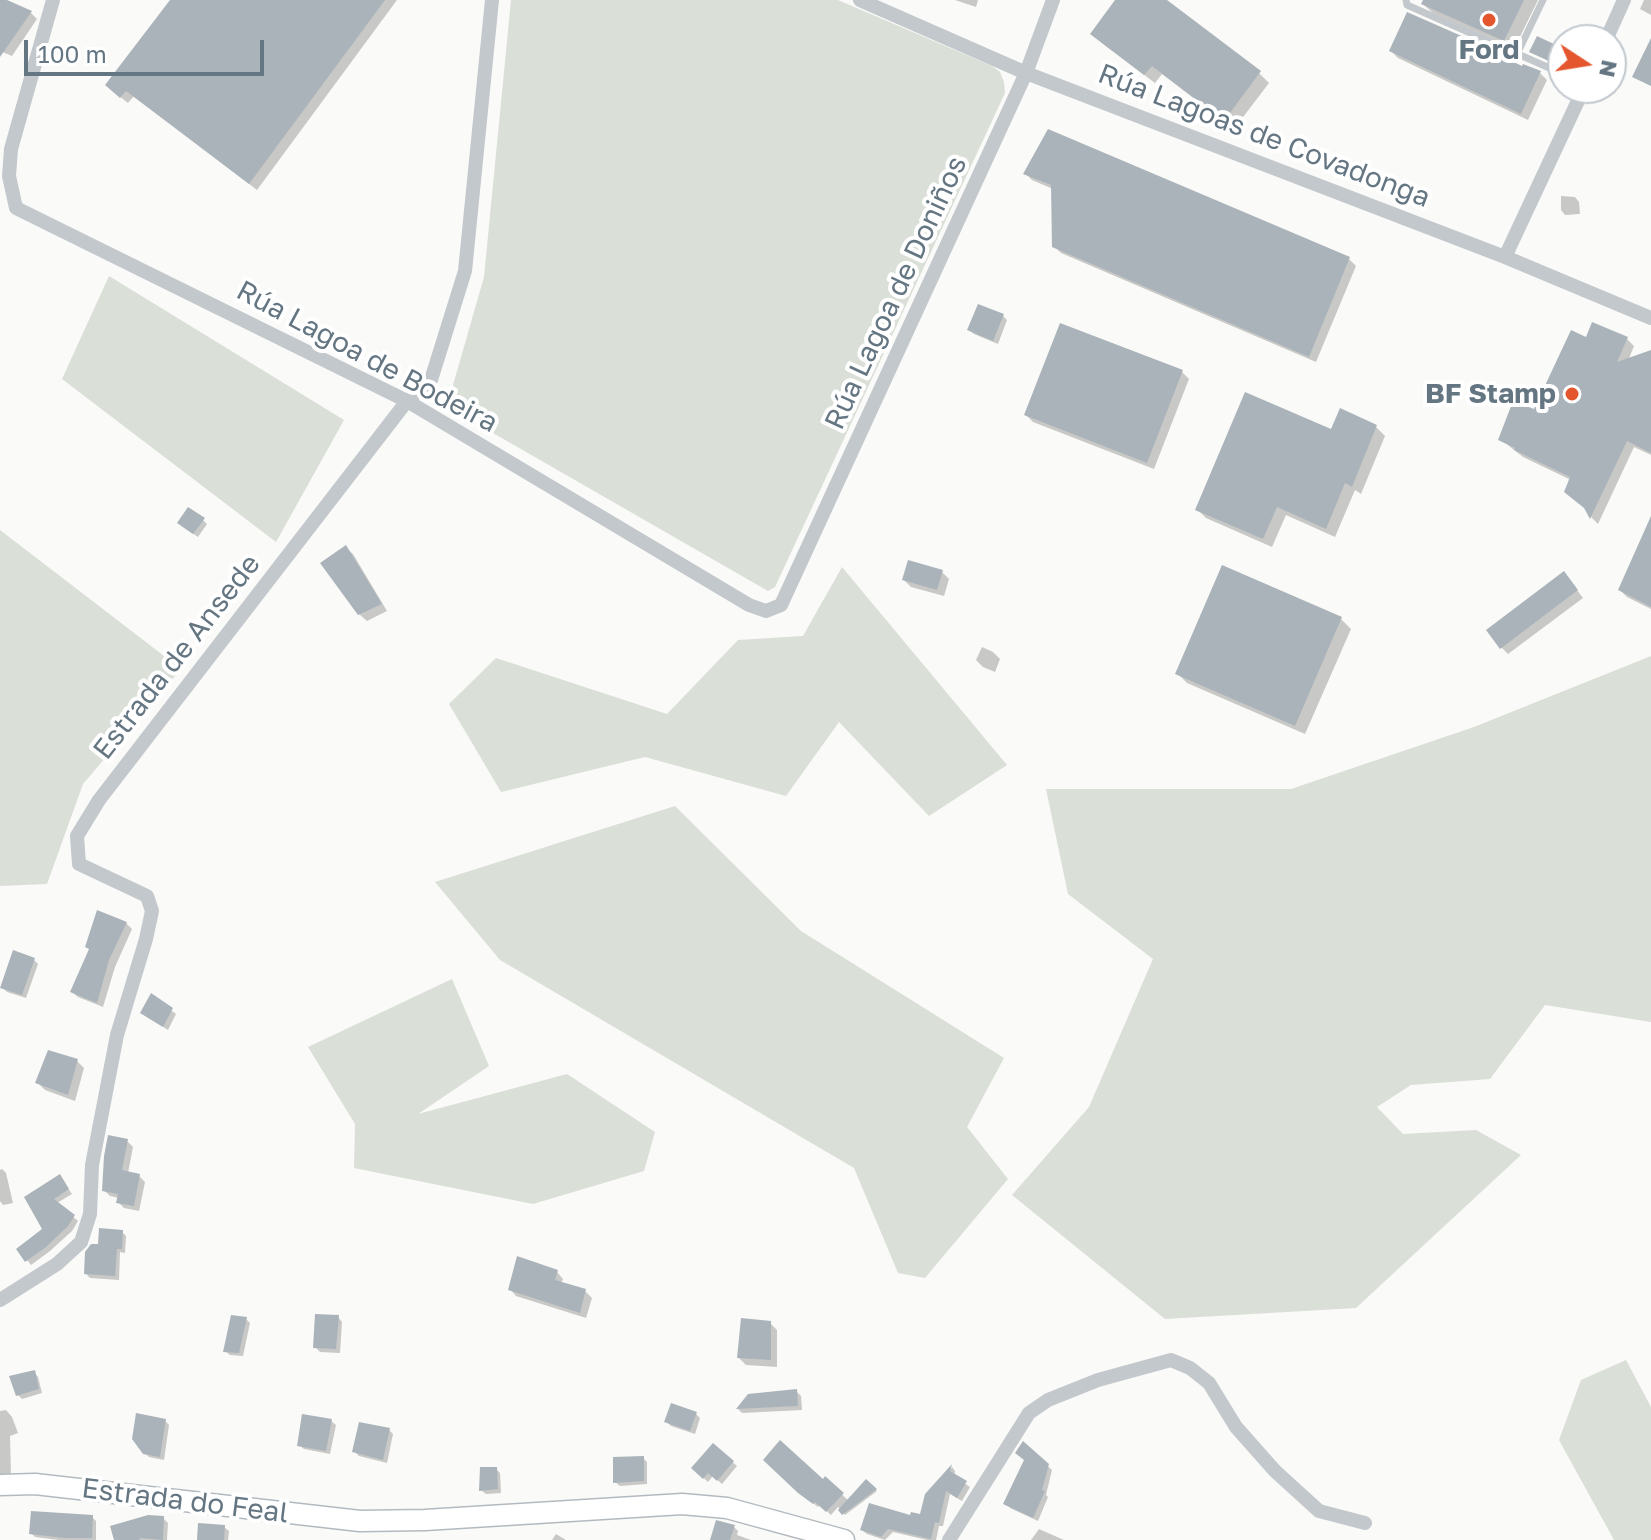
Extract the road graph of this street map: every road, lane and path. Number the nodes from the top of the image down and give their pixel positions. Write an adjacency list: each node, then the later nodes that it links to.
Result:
1 (53, 0): 15 (street, Rúa Lagoa de Bodeira)
2 (492, 0): 15 (street, Estrada de Ansede)
3 (860, 0): 11 (street, Rúa Lagoas de Covadonga)
4 (1053, 0): 11 (street, Rúa Lagoa de Doniños)
5 (1406, 0): 9 (lane)
6 (1543, 0): 9 (lane)
7 (1624, 0): 8 (street)
8 (1613, 24)
9 (1517, 54): 10 (lane)
10 (1547, 67)
11 (1026, 73): 13 (street, Rúa Lagoas de Covadonga); 16 (street, Rúa Lagoa de Doniños)
12 (1577, 104): 13 (street)
13 (1505, 257): 14 (street, Rúa Lagoas de Covadonga)
14 (1651, 318)
15 (407, 401): 16 (street, Rúa Lagoa de Bodeira); 17 (street, Estrada de Ansede)
16 (781, 605)
17 (0, 1300)
18 (0, 1485): 20 (main road, Estrada do Feal)
19 (1365, 1523): 21 (street)
20 (844, 1540)
21 (949, 1540)

